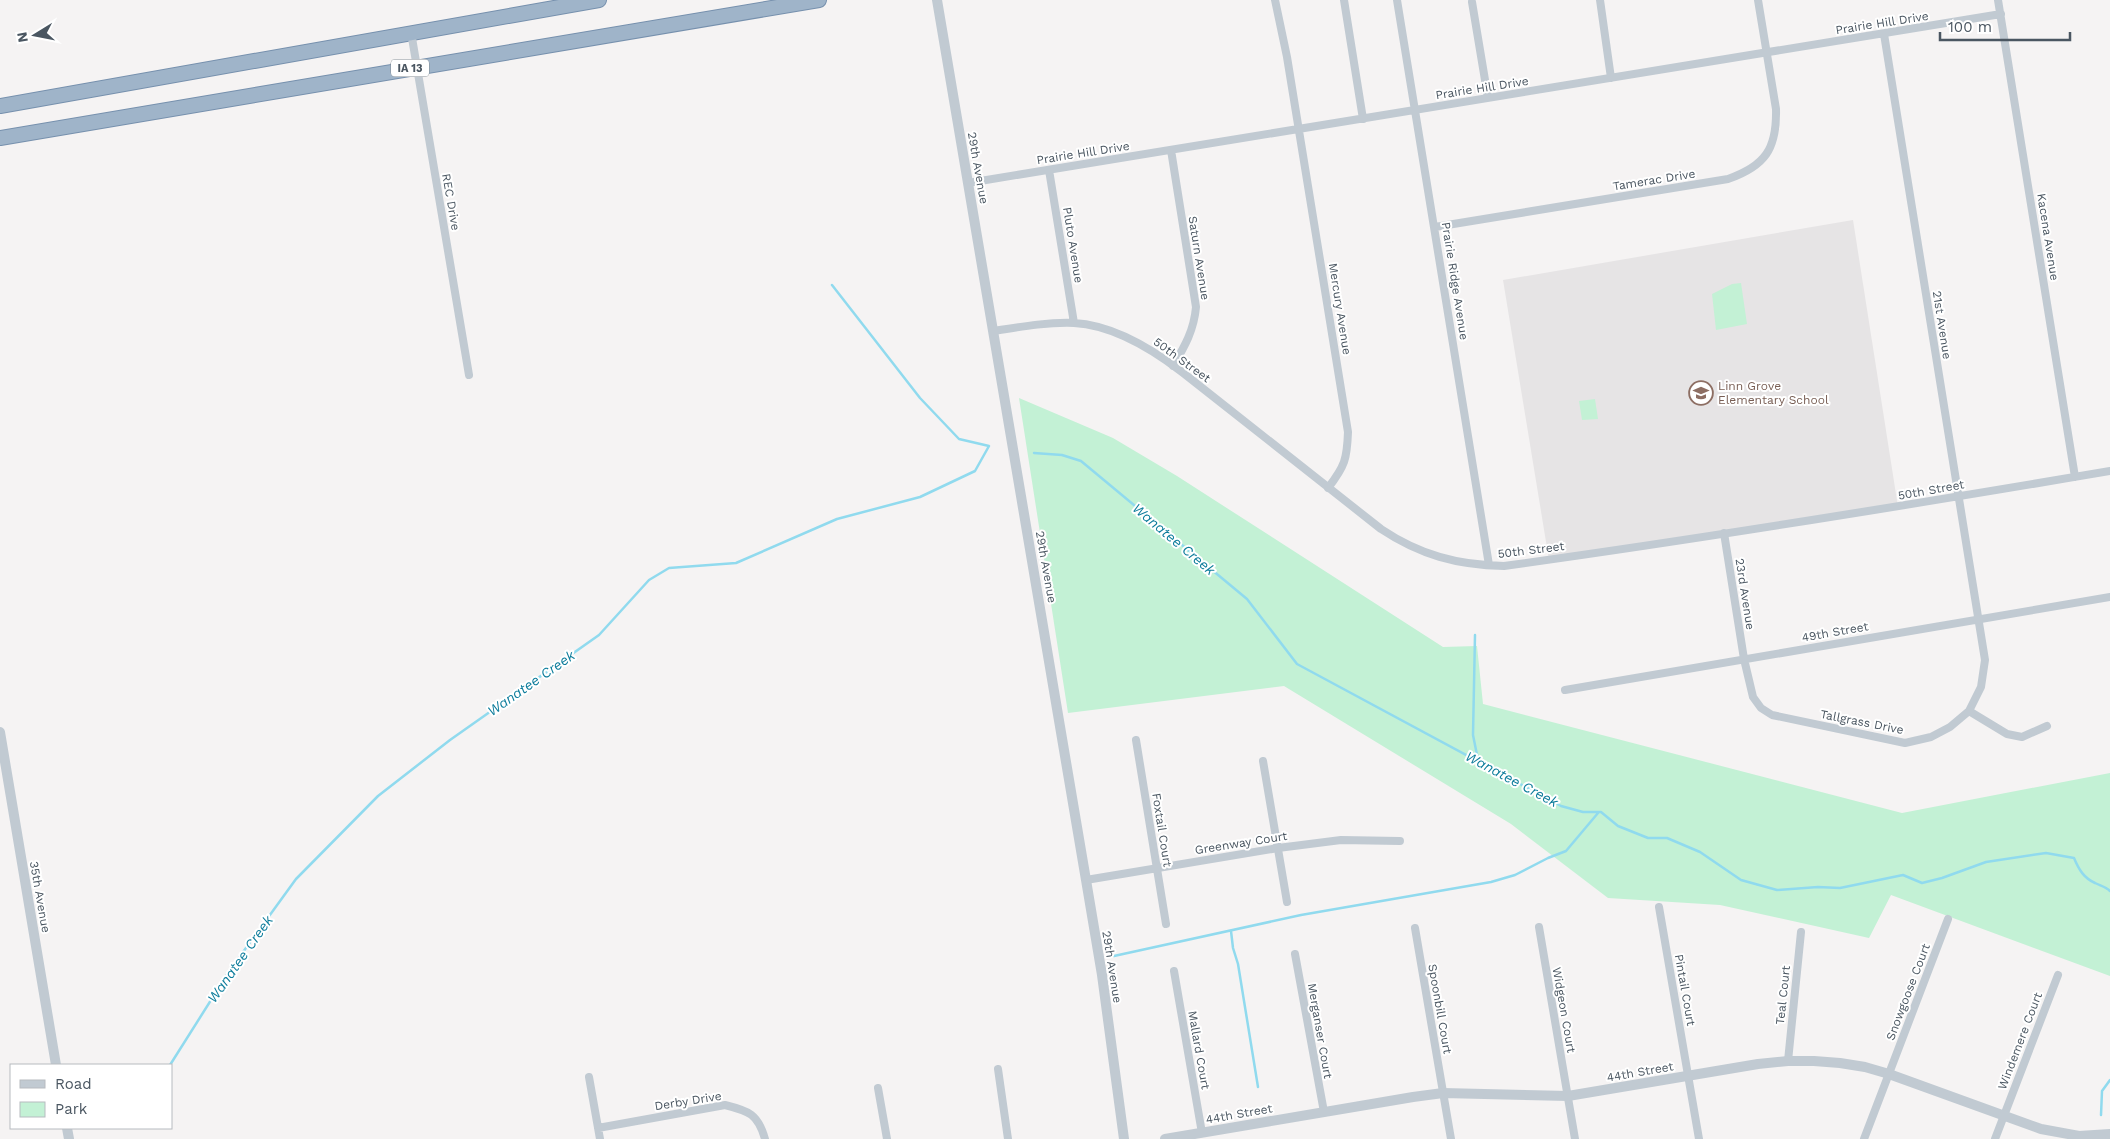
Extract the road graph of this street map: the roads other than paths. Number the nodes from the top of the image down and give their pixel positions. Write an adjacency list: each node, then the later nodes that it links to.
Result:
1 (599, 0): 12 (highway)
2 (820, 0): 15 (highway, IA 13)
3 (937, 0): 25 (street, 29th Avenue)
4 (1275, 0): 21 (street, Mercury Avenue)
5 (1344, 0): 20 (street)
6 (1397, 0): 19 (street, Prairie Ridge Avenue)
7 (1600, 0): 16 (street)
8 (1758, 0): 14 (street, Tamerac Drive)
9 (1998, 0): 11 (street, Kacena Avenue)
10 (1472, 2): 17 (street)
11 (2001, 14): 13 (street, Prairie Hill Drive); 32 (street, Kacena Avenue)
12 (411, 32): 15 (street, REC Drive); 18 (highway)
13 (1884, 34): 14 (street, Prairie Hill Drive); 34 (street, 21st Avenue)
14 (1767, 53): 16 (street, Prairie Hill Drive); 26 (street, Tamerac Drive)
15 (416, 67): 22 (highway, IA 13); 30 (street, REC Drive)
16 (1611, 78): 17 (street, Prairie Hill Drive)
17 (1488, 98): 19 (street, Prairie Hill Drive)
18 (0, 106)
19 (1414, 110): 20 (street, Prairie Hill Drive); 26 (street, Prairie Ridge Avenue)
20 (1363, 119): 21 (street, Prairie Hill Drive)
21 (1299, 129): 23 (street, Prairie Hill Drive); 33 (street, Mercury Avenue)
22 (0, 138)
23 (1171, 150): 24 (street, Prairie Hill Drive); 29 (street, Saturn Avenue)
24 (1049, 170): 25 (street, Prairie Hill Drive); 27 (street, Pluto Avenue)
25 (968, 183): 28 (street, 29th Avenue)
26 (1435, 227): 36 (street, Prairie Ridge Avenue)
27 (1074, 323): 28 (street, 50th Street); 29 (street, 50th Street)
28 (993, 331): 49 (street, 29th Avenue)
29 (1173, 366): 33 (street, 50th Street)
30 (469, 375)
31 (2110, 471): 32 (street, 50th Street)
32 (2075, 477): 34 (street, 50th Street)
33 (1328, 488): 36 (street, 50th Street)
34 (1958, 497): 35 (street, 50th Street); 38 (street, 21st Avenue)
35 (1724, 533): 36 (street, 50th Street); 39 (street, 23rd Avenue)
36 (1489, 565)
37 (2110, 598): 38 (street, 49th Street)
38 (1978, 620): 39 (street, 49th Street); 41 (street, Tallgrass Drive)
39 (1744, 659): 40 (street, 49th Street); 41 (street, Tallgrass Drive)
40 (1565, 690)
41 (1969, 711): 42 (street)
42 (2047, 726)
43 (0, 732): 61 (street, 35th Avenue)
44 (1136, 740): 48 (street, Foxtail Court)
45 (1263, 761): 47 (street)
46 (1400, 841): 47 (street, Greenway Court)
47 (1278, 848): 48 (street, Greenway Court); 50 (street)
48 (1157, 868): 49 (street, Greenway Court); 53 (street, Foxtail Court)
49 (1086, 880): 78 (street, 29th Avenue)
50 (1287, 902)
51 (1659, 907): 64 (street, Pintail Court)
52 (1948, 919): 63 (street, Snowgoose Court)
53 (1166, 924)
54 (1538, 926): 68 (street, Widgeon Court)
55 (1415, 928): 67 (street, Spoonbill Court)
56 (1801, 932): 60 (street, Teal Court)
57 (1295, 954): 69 (street, Merganser Court)
58 (1174, 971): 72 (street, Mallard Court)
59 (2058, 975): 70 (street, Windemere Court)
60 (1788, 1061): 63 (street, 44th Street); 64 (street, 44th Street)
61 (56, 1064)
62 (998, 1069): 77 (street)
63 (1889, 1074): 70 (street, 44th Street); 83 (street, Snowgoose Court)
64 (1688, 1076): 68 (street, 44th Street); 82 (street, Pintail Court)
65 (589, 1077): 71 (street)
66 (878, 1088): 76 (street)
67 (1443, 1093): 68 (street, 44th Street); 69 (street, 44th Street); 80 (street, Spoonbill Court)
68 (1568, 1096): 81 (street, Widgeon Court)
69 (1324, 1112): 72 (street, 44th Street)
70 (2003, 1116): 73 (street, 44th Street); 84 (street, Windemere Court)
71 (598, 1128): 74 (street); 75 (street, Derby Drive)
72 (1202, 1133): 79 (street, 44th Street)
73 (2110, 1134)
74 (600, 1139)
75 (765, 1139)
76 (887, 1139)
77 (1008, 1139)
78 (1124, 1139)
79 (1165, 1139)
80 (1451, 1139)
81 (1576, 1139)
82 (1699, 1139)
83 (1864, 1139)
84 (1994, 1139)

